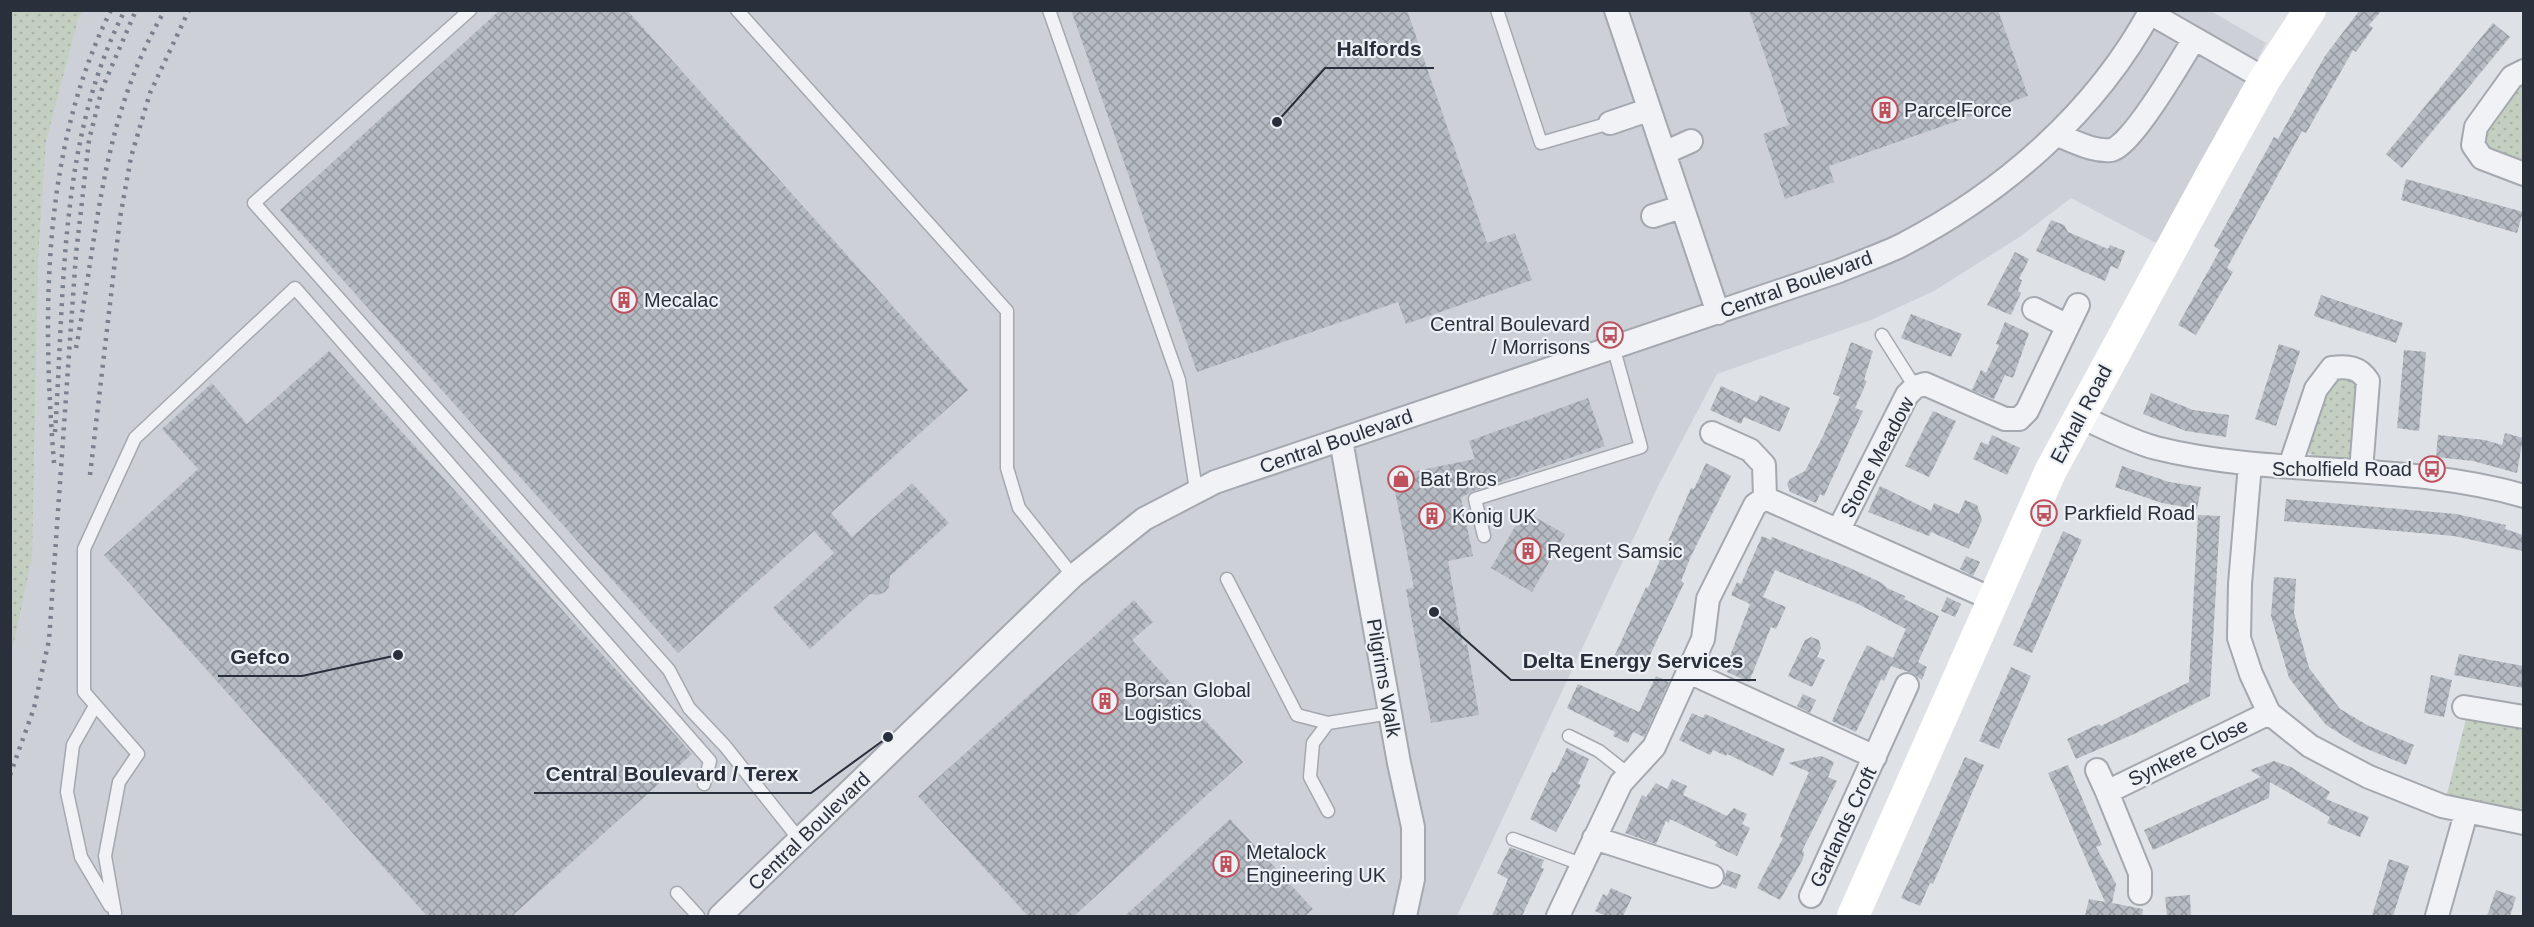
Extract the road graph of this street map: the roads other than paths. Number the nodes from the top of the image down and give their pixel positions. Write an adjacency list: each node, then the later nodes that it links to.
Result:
1 (470, 10): 58 (lane)
2 (737, 10): 37 (lane)
3 (1049, 10): 32 (lane)
4 (1497, 10): 12 (lane)
5 (1616, 10): 11 (street)
6 (2310, 10): 10 (street, Exhall Road)
7 (2150, 12): 8 (street, Central Boulevard); 13 (street, Central Boulevard)
8 (2194, 39): 10 (street, Central Boulevard); 13 (street)
9 (2523, 71): 16 (street)
10 (2265, 80): 26 (street, Exhall Road)
11 (1648, 110): 12 (street); 15 (street)
12 (1610, 123)
13 (2057, 135): 21 (street, Central Boulevard)
14 (1691, 141): 15 (street)
15 (1664, 153): 17 (street)
16 (2523, 174)
17 (1682, 207): 18 (street); 21 (street)
18 (1653, 216)
19 (2078, 305): 22 (street, Stone Meadow)
20 (2034, 309): 22 (street)
21 (1718, 313): 24 (street, Central Boulevard)
22 (2068, 326): 25 (street, Stone Meadow)
23 (1881, 335): 25 (lane)
24 (1613, 346): 28 (street, Central Boulevard); 36 (lane)
25 (1915, 387): 35 (street, Stone Meadow)
26 (2079, 416): 29 (street); 39 (street, Exhall Road)
27 (1712, 433): 34 (street)
28 (1341, 440): 32 (street, Central Boulevard); 44 (street, Pilgrims Walk)
29 (2250, 464): 30 (street); 45 (street)
30 (2290, 466): 31 (street); 31 (street)
31 (2361, 471): 33 (street)
32 (1196, 490): 37 (street, Central Boulevard)
33 (2523, 496)
34 (1765, 498): 35 (street); 40 (street)
35 (1839, 530): 39 (street)
36 (1484, 536)
37 (1073, 576): 58 (street, Central Boulevard)
38 (1227, 579): 47 (lane)
39 (1992, 599): 70 (street, Exhall Road)
40 (1689, 672): 49 (street, Garlands Croft); 51 (street)
41 (1907, 685): 49 (street, Garlands Croft)
42 (95, 706): 52 (lane); 65 (lane); 65 (lane)
43 (2464, 707): 46 (street)
44 (1390, 713): 47 (lane); 68 (street, Pilgrims Walk)
45 (2269, 713): 53 (street, Synkere Close); 55 (street)
46 (2523, 717)
47 (1328, 723): 54 (lane)
48 (1569, 736): 51 (lane)
49 (1875, 758): 64 (street, Garlands Croft)
50 (2097, 770): 53 (street, Synkere Close)
51 (1628, 774): 57 (street)
52 (704, 784)
53 (2107, 792): 63 (street, Synkere Close)
54 (1328, 811)
55 (2466, 813): 56 (street); 71 (street)
56 (2523, 823)
57 (1594, 838): 60 (street); 61 (street)
58 (799, 839): 67 (street, Central Boulevard)
59 (1513, 839): 60 (lane)
60 (1581, 864): 69 (street)
61 (1712, 876)
62 (677, 893): 66 (lane)
63 (2140, 893)
64 (1811, 896)
65 (116, 915)
66 (698, 916)
67 (720, 916)
68 (1405, 916)
69 (1558, 916)
70 (1853, 916)
71 (2437, 916)

